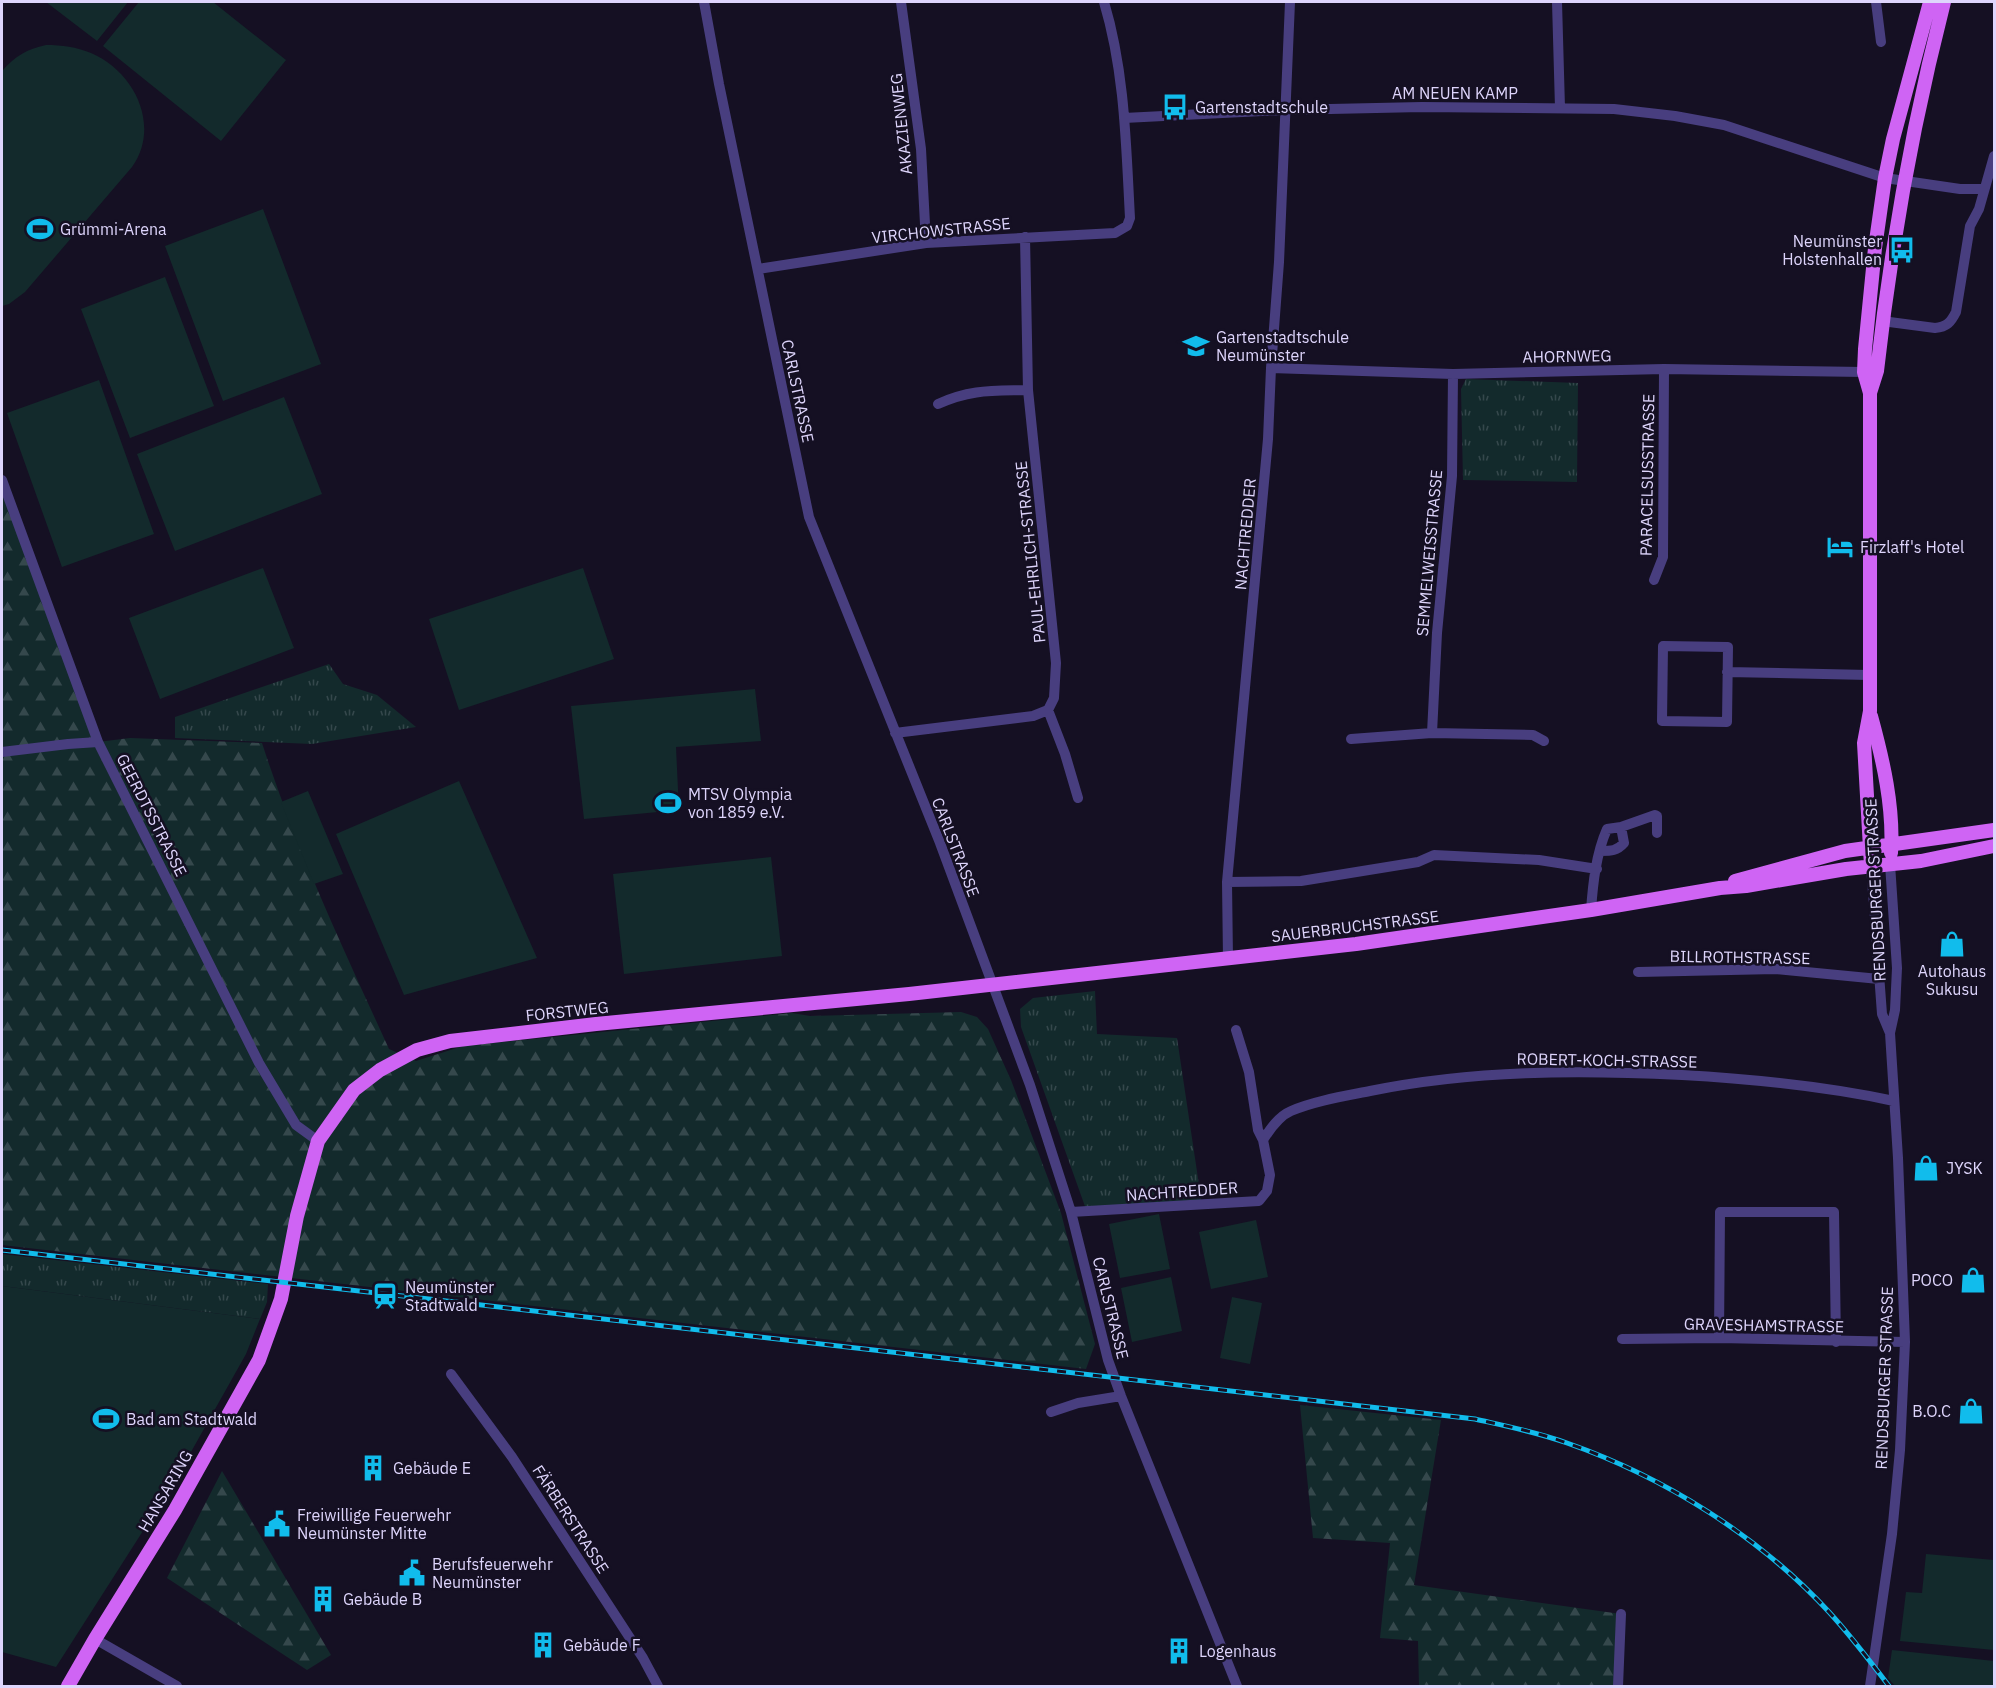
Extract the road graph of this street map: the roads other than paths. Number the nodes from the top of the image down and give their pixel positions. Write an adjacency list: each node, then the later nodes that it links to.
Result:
1 (704, 2): 19 (street, CARLSTRASSE)
2 (901, 2): 18 (street, AKAZIENWEG)
3 (1104, 2): 12 (street)
4 (1290, 2): 11 (street, NACHTREDDER)
5 (1557, 2): 10 (street)
6 (1876, 2): 9 (street)
7 (1930, 2): 14 (main road, RENDSBURGER STRASSE)
8 (1944, 2): 15 (main road, RENDSBURGER STRASSE)
9 (1881, 42)
10 (1560, 108): 11 (street, AM NEUEN KAMP); 14 (street, AM NEUEN KAMP)
11 (1284, 110): 12 (street, AM NEUEN KAMP); 23 (street, NACHTREDDER)
12 (1124, 118): 17 (street, VIRCHOWSTRASSE)
13 (1995, 156): 16 (street)
14 (1885, 178): 15 (street); 20 (main road, RENDSBURGER STRASSE)
15 (1903, 182): 16 (street); 21 (main road, RENDSBURGER STRASSE)
16 (1984, 189): 21 (street)
17 (1025, 237): 18 (street, VIRCHOWSTRASSE); 27 (street, PAUL-EHRLICH-STRASSE)
18 (926, 243): 19 (street, VIRCHOWSTRASSE)
19 (758, 269): 36 (street, CARLSTRASSE)
20 (1870, 296): 21 (street); 22 (main road, RENDSBURGER STRASSE)
21 (1882, 321): 22 (street); 28 (main road, RENDSBURGER STRASSE)
22 (1866, 337): 25 (main road, RENDSBURGER STRASSE)
23 (1271, 368): 26 (street, AHORNWEG); 53 (street, NACHTREDDER)
24 (1664, 369): 25 (street, AHORNWEG); 26 (street, AHORNWEG); 31 (street, PARACELSUSSTRASSE)
25 (1864, 372): 28 (main road, RENDSBURGER STRASSE)
26 (1453, 374): 37 (street, SEMMELWEISSTRASSE)
27 (1028, 390): 29 (street); 34 (street, PAUL-EHRLICH-STRASSE)
28 (1870, 393): 33 (main road, RENDSBURGER STRASSE)
29 (938, 404)
30 (2, 480): 40 (street, GEERDTSSTRASSE)
31 (1654, 580)
32 (1728, 672): 32 (street); 33 (street)
33 (1869, 675): 35 (main road, RENDSBURGER STRASSE)
34 (1048, 710): 36 (street); 42 (street)
35 (1870, 711): 46 (main road, RENDSBURGER STRASSE); 47 (main road, RENDSBURGER STRASSE)
36 (895, 733): 59 (street, CARLSTRASSE)
37 (1432, 733): 38 (street); 39 (street)
38 (1351, 739)
39 (1544, 741)
40 (98, 742): 41 (street); 64 (street, GEERDTSSTRASSE)
41 (2, 752)
42 (1078, 798)
43 (1621, 827): 45 (street); 49 (street); 49 (street)
44 (1995, 830): 46 (main road, SAUERBRUCHSTRASSE)
45 (1657, 833)
46 (1891, 844): 47 (main road, SAUERBRUCHSTRASSE); 50 (main road, RENDSBURGER STRASSE)
47 (1870, 846): 51 (main road, RENDSBURGER STRASSE); 54 (main road, SAUERBRUCHSTRASSE)
48 (1995, 846): 50 (main road, SAUERBRUCHSTRASSE)
49 (1601, 851): 52 (street)
50 (1890, 864): 51 (main road, SAUERBRUCHSTRASSE); 61 (street, RENDSBURGER STRASSE)
51 (1870, 866): 54 (main road, SAUERBRUCHSTRASSE); 58 (street, RENDSBURGER STRASSE)
52 (1597, 869): 53 (street); 55 (street)
53 (1227, 882): 56 (street, NACHTREDDER)
54 (1720, 888): 55 (main road, SAUERBRUCHSTRASSE)
55 (1591, 910): 56 (main road, SAUERBRUCHSTRASSE)
56 (1228, 959): 59 (main road, SAUERBRUCHSTRASSE)
57 (1638, 972): 58 (street, BILLROTHSTRASSE)
58 (1879, 980): 61 (street, RENDSBURGER STRASSE)
59 (992, 984): 64 (main road, FORSTWEG); 65 (street, CARLSTRASSE)
60 (1236, 1030): 63 (street, NACHTREDDER)
61 (1890, 1033): 62 (street, RENDSBURGER STRASSE)
62 (1894, 1101): 63 (street, ROBERT-KOCH-STRASSE); 70 (street, RENDSBURGER STRASSE)
63 (1263, 1140): 65 (street, NACHTREDDER)
64 (318, 1141): 66 (main road, FORSTWEG)
65 (1071, 1212): 72 (street, CARLSTRASSE)
66 (287, 1272): 75 (main road, HANSARING)
67 (1719, 1338): 68 (street, GRAVESHAMSTRASSE); 69 (street, GRAVESHAMSTRASSE); 69 (street)
68 (1622, 1339)
69 (1836, 1342): 70 (street, GRAVESHAMSTRASSE)
70 (1905, 1342): 81 (street, RENDSBURGER STRASSE)
71 (451, 1374): 78 (street, FÄRBERSTRASSE)
72 (1121, 1396): 73 (street); 79 (street, CARLSTRASSE)
73 (1051, 1412)
74 (1621, 1614): 80 (street)
75 (95, 1639): 76 (main road, HANSARING); 77 (street)
76 (68, 1686)
77 (177, 1686)
78 (658, 1686)
79 (1237, 1686)
80 (1618, 1686)
81 (1870, 1686)

